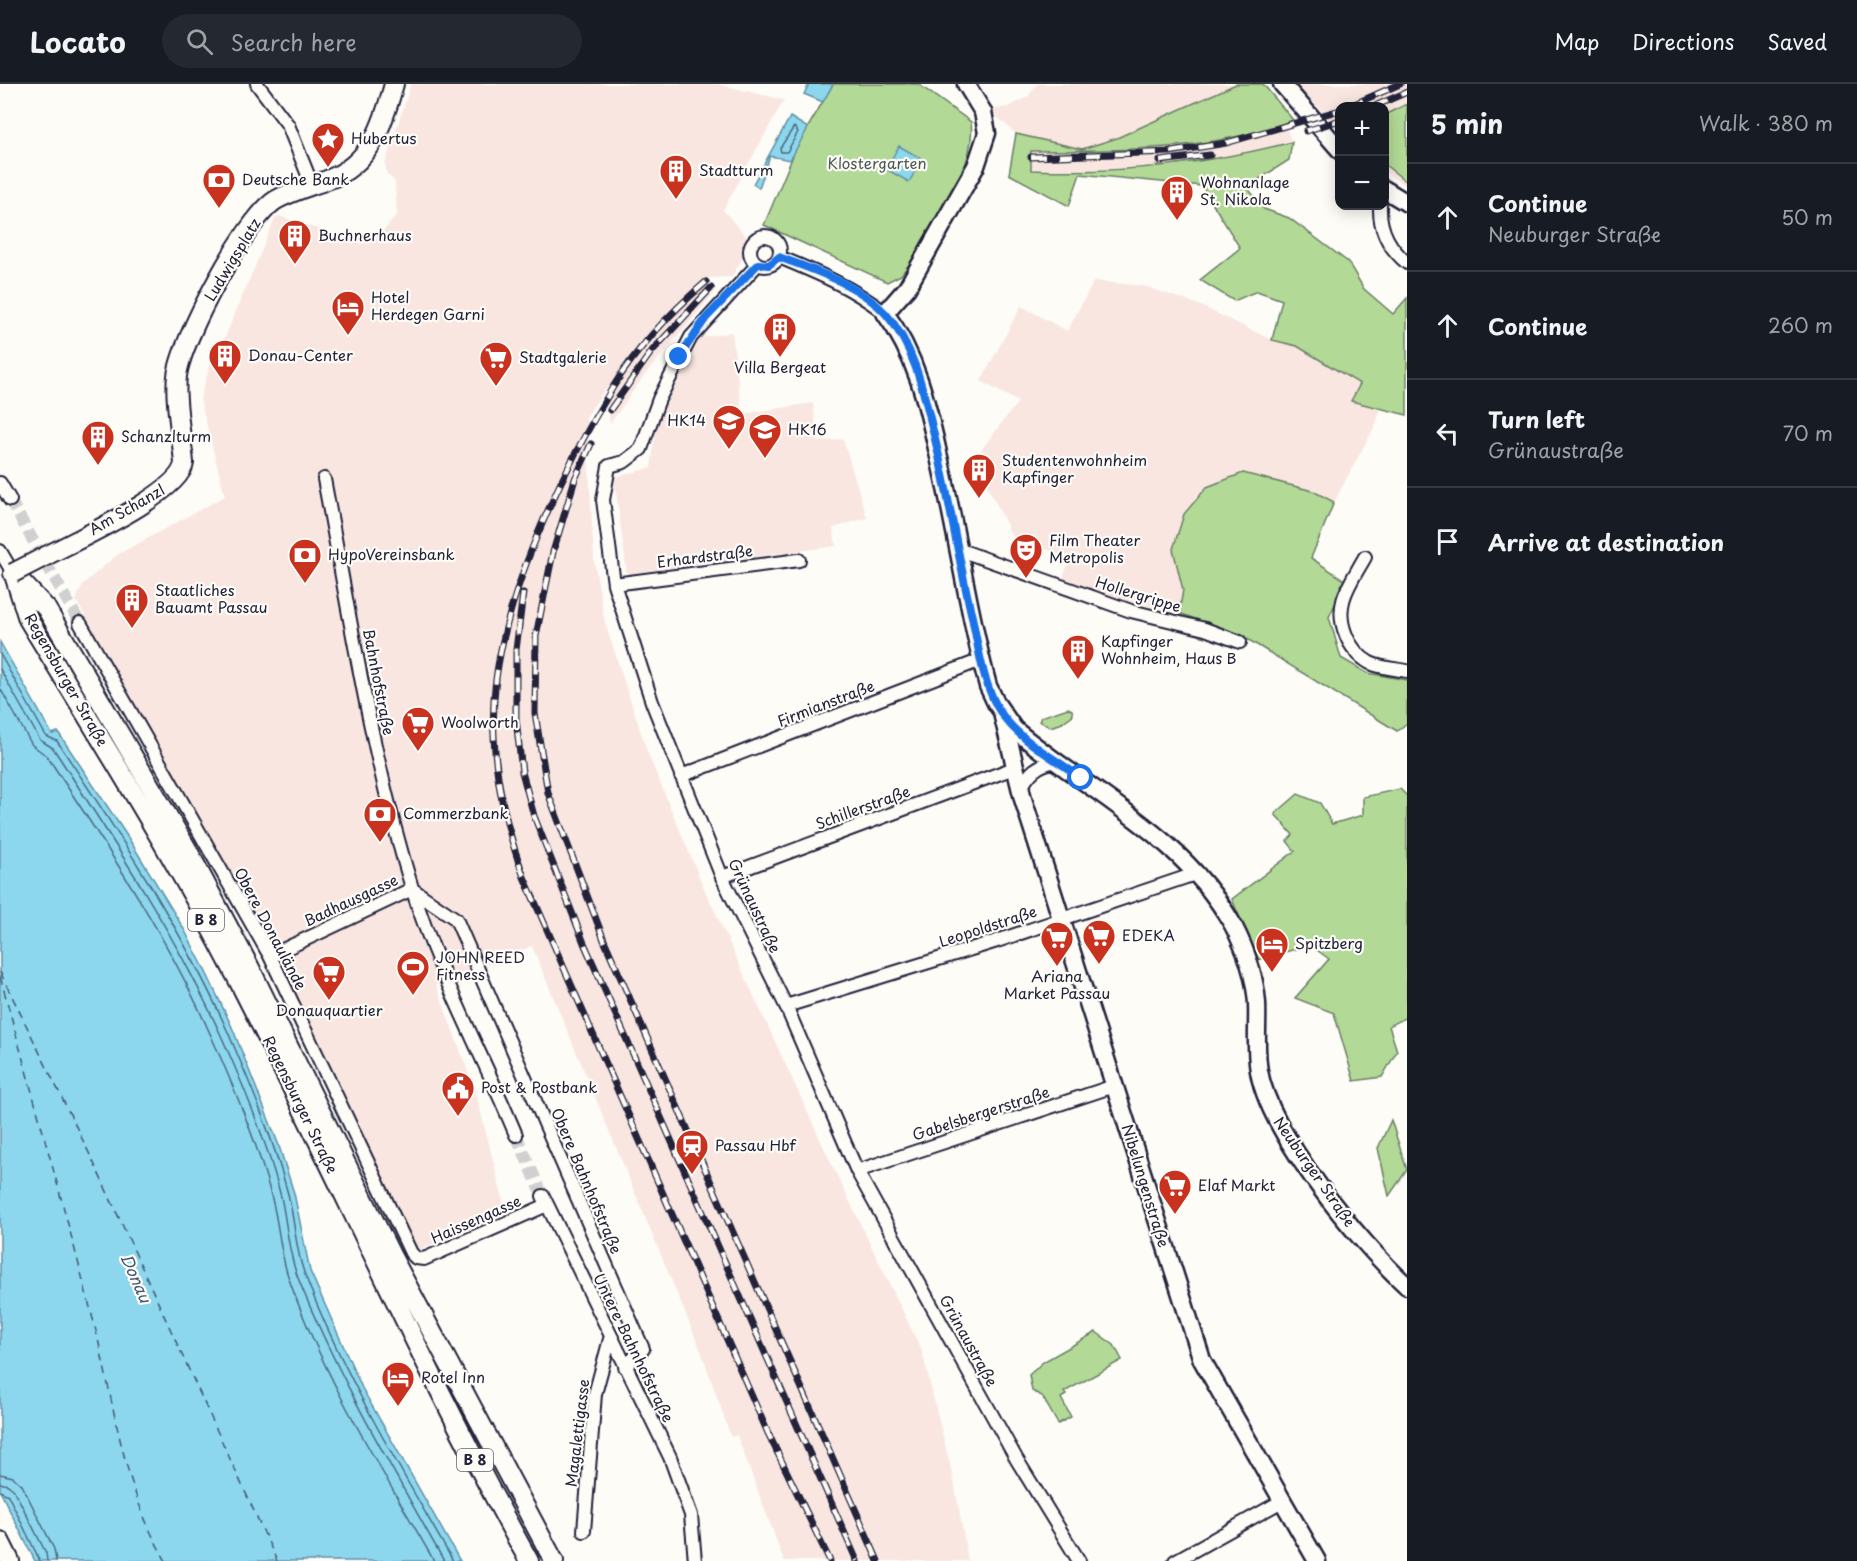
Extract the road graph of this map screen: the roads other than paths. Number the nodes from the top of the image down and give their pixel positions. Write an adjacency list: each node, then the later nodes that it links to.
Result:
1 (257, 84): 6 (street)
2 (394, 84): 6 (main road, Ludwigsplatz)
3 (966, 84): 13 (street)
4 (1282, 84): 5 (street)
5 (1335, 144)
6 (312, 185): 14 (main road, Ludwigsplatz)
7 (1389, 192): 8 (street)
8 (1407, 203)
9 (1380, 210): 11 (street)
10 (779, 257): 12 (street); 12 (street); 13 (street)
11 (1407, 263)
12 (758, 264): 23 (street, Grünaustraße)
13 (885, 313): 18 (street)
14 (177, 374): 22 (main road, Am Schanzl, bridge)
15 (324, 479): 35 (street, Bahnhofstraße)
16 (0, 483): 17 (street)
17 (10, 500)
18 (960, 550): 25 (street, Hollergrippe); 26 (street)
19 (0, 551): 22 (street)
20 (1365, 557): 27 (street)
21 (799, 560): 23 (street, Erhardstraße)
22 (7, 577): 42 (main road, Regensburger Straße / B 8)
23 (614, 584): 31 (street, Grünaustraße)
24 (80, 623): 37 (street, Obere Donaulände)
25 (1240, 642)
26 (981, 660): 28 (street); 31 (street, Firmianstraße)
27 (1407, 671)
28 (1003, 716): 29 (street, Neuburger Straße); 30 (street, Nibelungenstraße)
29 (1056, 761): 32 (street); 33 (street, Neuburger Straße)
30 (1014, 768): 32 (street, Nibelungenstraße); 34 (street, Schillerstraße)
31 (681, 776): 34 (street, Grünaustraße)
32 (1020, 790): 36 (street, Nibelungenstraße)
33 (1198, 873): 36 (street, Leopoldstraße); 45 (street, Neuburger Straße)
34 (722, 877): 38 (street, Grünaustraße)
35 (412, 889): 37 (street, Badhausgasse); 40 (street); 47 (street, Obere Bahnhofstraße)
36 (1061, 919): 38 (street, Leopoldstraße); 39 (street, Nibelungenstraße)
37 (270, 956): 44 (street, Obere Donaulände)
38 (786, 1006): 41 (street, Grünaustraße)
39 (1114, 1086): 41 (street, Gabelsbergerstraße); 48 (street, Nibelungenstraße)
40 (516, 1135)
41 (857, 1171): 53 (street, Grünaustraße)
42 (348, 1188): 50 (main road, Regensburger Straße / B 8); 51 (main road, Regensburger Straße / B 8)
43 (545, 1201): 44 (street, Haissengasse); 46 (street, Untere Bahnhofstraße)
44 (416, 1258)
45 (1407, 1286)
46 (610, 1340): 47 (street, Untere Bahnhofstraße); 49 (street, Magalettigasse)
47 (625, 1367): 52 (street, Untere Bahnhofstraße)
48 (1282, 1501): 54 (street); 55 (street, Nibelungenstraße)
49 (584, 1531)
50 (529, 1561)
51 (554, 1561)
52 (695, 1561)
53 (1079, 1561)
54 (1175, 1561)
55 (1317, 1561)

